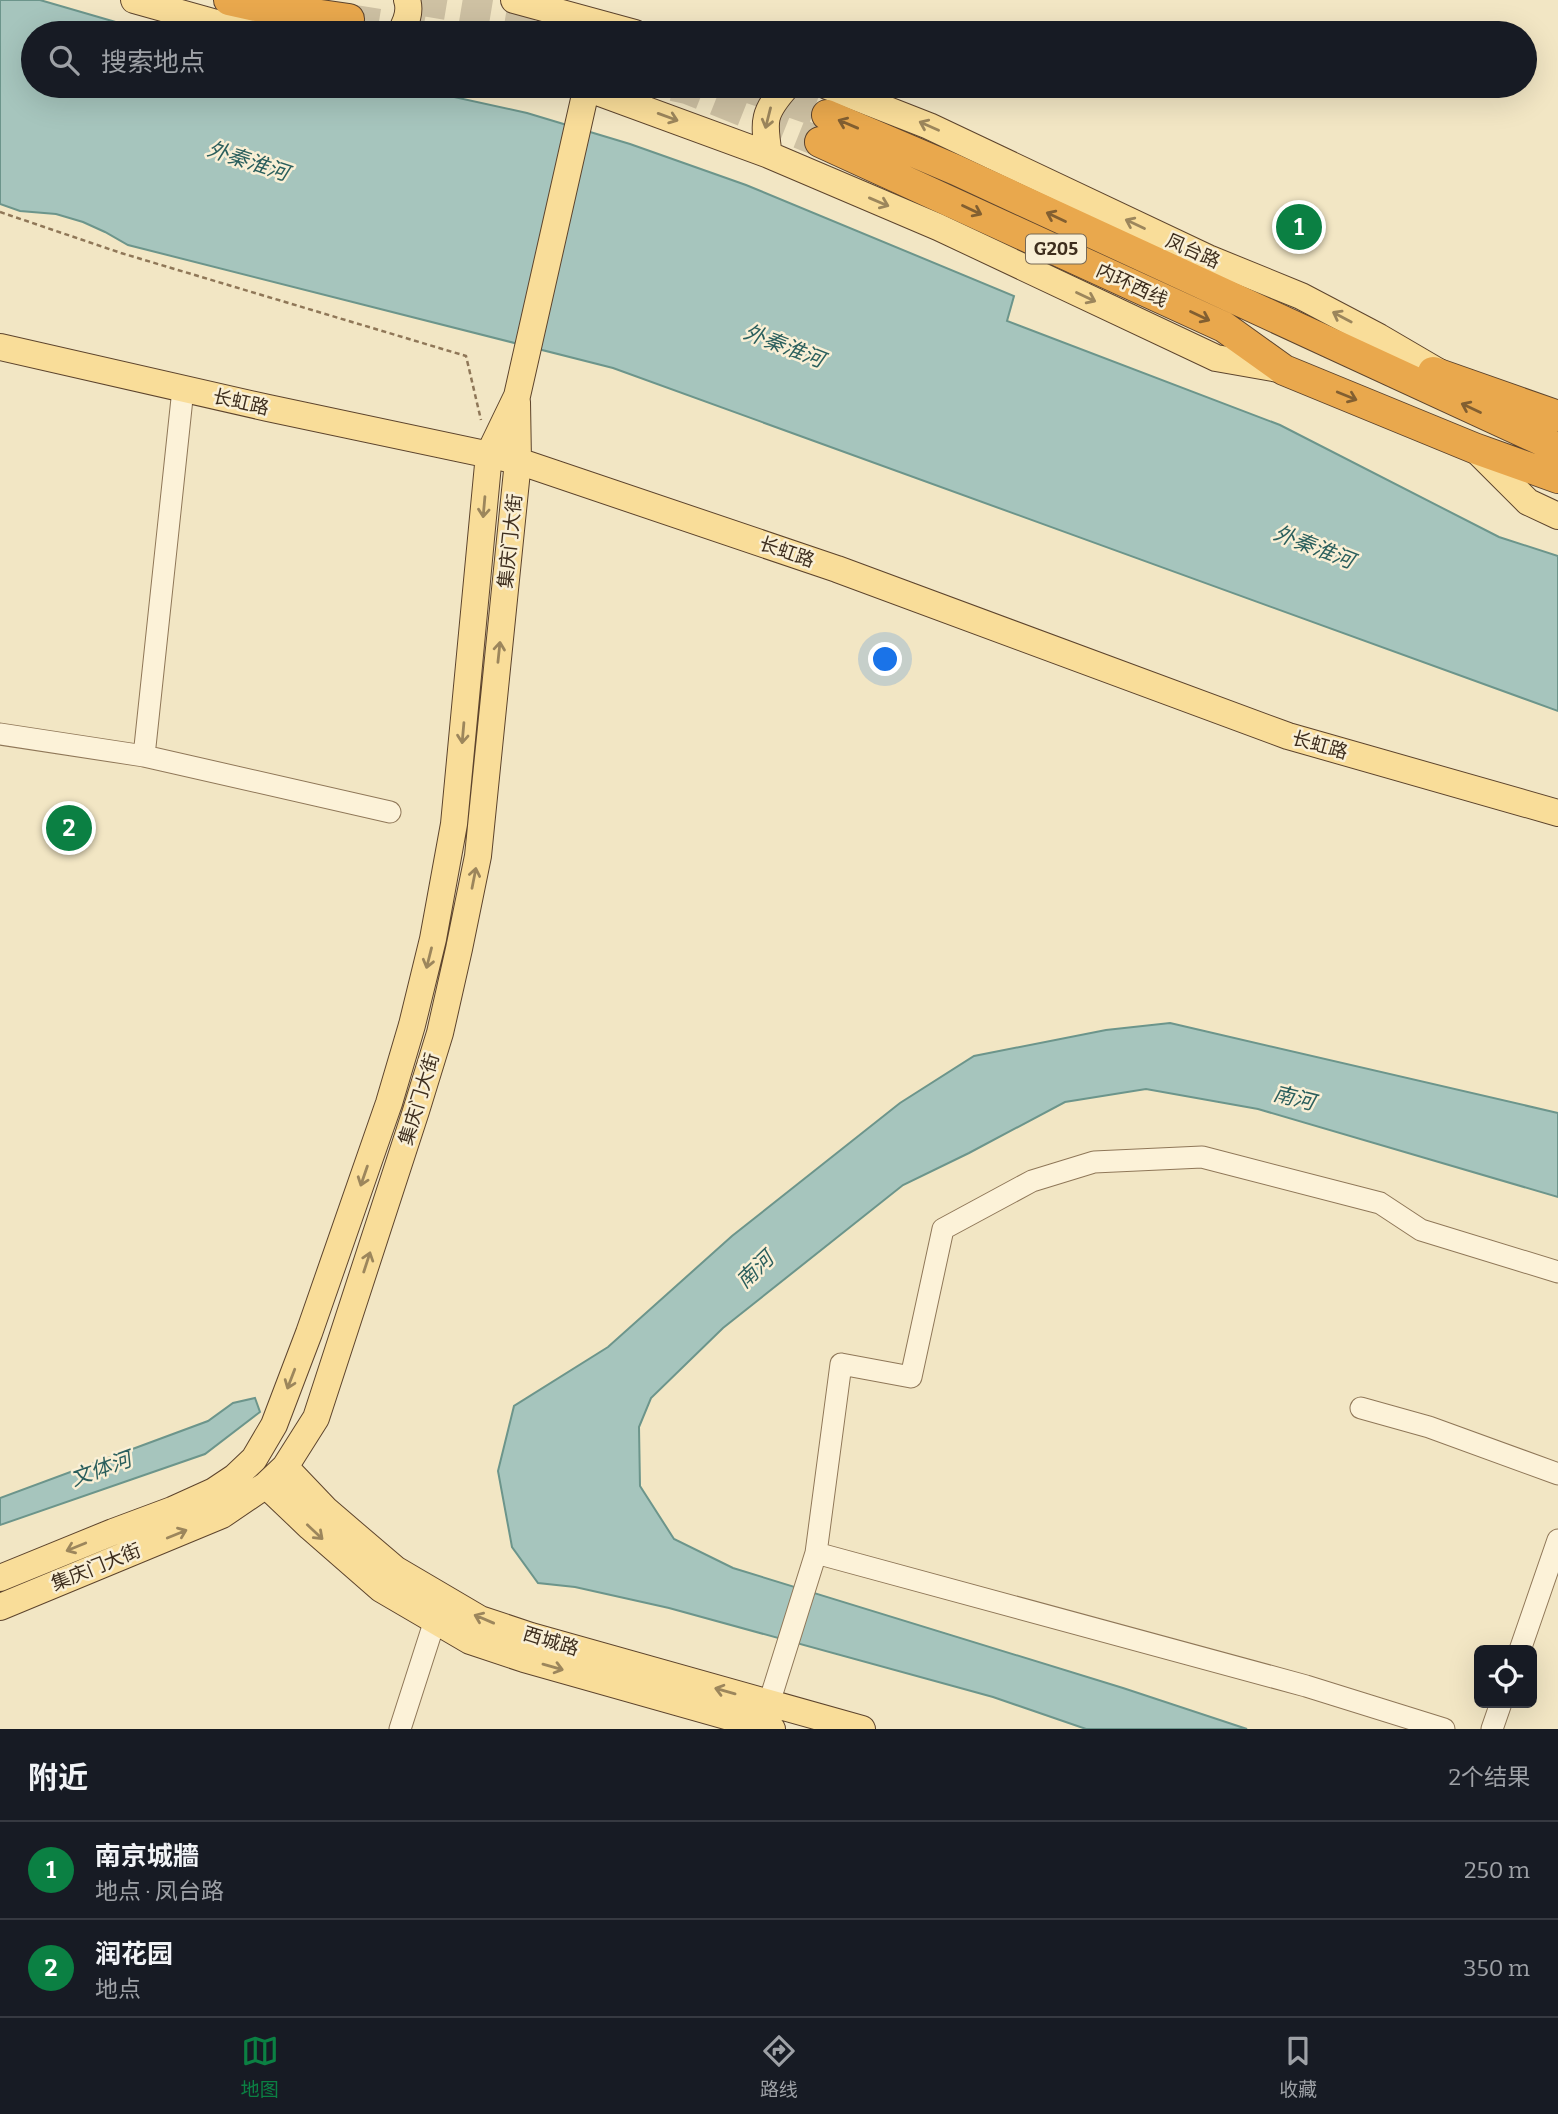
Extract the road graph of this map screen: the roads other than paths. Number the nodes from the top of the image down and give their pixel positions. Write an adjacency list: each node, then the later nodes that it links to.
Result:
1 (134, 0): 7 (main road)
2 (229, 0): 6 (highway)
3 (407, 0): 8 (main road)
4 (514, 0): 5 (main road)
5 (600, 18)
6 (349, 19)
7 (210, 21)
8 (407, 21)
9 (583, 98): 19 (main road, 集庆门大街)
10 (617, 98): 13 (main road, one-way to 13)
11 (776, 98): 13 (main road, one-way to 13)
12 (825, 114): 14 (highway, 内环西线 / G205, one-way to 12); 16 (highway, 内环西线 / G205, one-way to 16); 17 (main road, 凤台路, one-way to 12)
13 (769, 155): 16 (main road, one-way to 16)
14 (1296, 328): 17 (highway); 21 (highway, one-way to 14)
15 (0, 347): 18 (main road, 长虹路)
16 (1284, 370): 22 (highway, 内环西线, one-way to 22)
17 (1444, 375): 20 (highway, 凤台路)
18 (183, 388): 23 (main road, 长虹路); 29 (street)
19 (519, 389): 23 (main road, 集庆门大街); 24 (main road, 集庆门大街)
20 (1558, 416)
21 (1546, 442)
22 (1474, 448): 25 (highway); 26 (highway); 27 (main road)
23 (489, 454): 24 (main road, 长虹路); 39 (main road, 集庆门大街, one-way to 39)
24 (518, 461): 31 (main road, 长虹路); 34 (main road, 集庆门大街, one-way to 24)
25 (1558, 478)
26 (1558, 499)
27 (1558, 516)
28 (0, 734): 29 (street)
29 (144, 756): 30 (street)
30 (390, 813)
31 (1558, 813)
32 (1558, 1272): 38 (street)
33 (1361, 1408): 35 (street)
34 (285, 1467): 36 (main road, 集庆门大街); 44 (main road, 西城路, one-way to 34)
35 (1558, 1474)
36 (266, 1485): 40 (main road, 集庆门大街, one-way to 36); 41 (main road, 西城路, one-way to 41)
37 (1558, 1540): 42 (street)
38 (816, 1553): 44 (street); 47 (street)
39 (0, 1578)
40 (0, 1607)
41 (435, 1620): 44 (main road, 西城路, one-way to 44); 45 (street)
42 (1522, 1645)
43 (1499, 1708): 48 (street)
44 (771, 1716): 46 (main road, 西城路)
45 (400, 1729)
46 (862, 1729)
47 (1444, 1729)
48 (1492, 1729)

